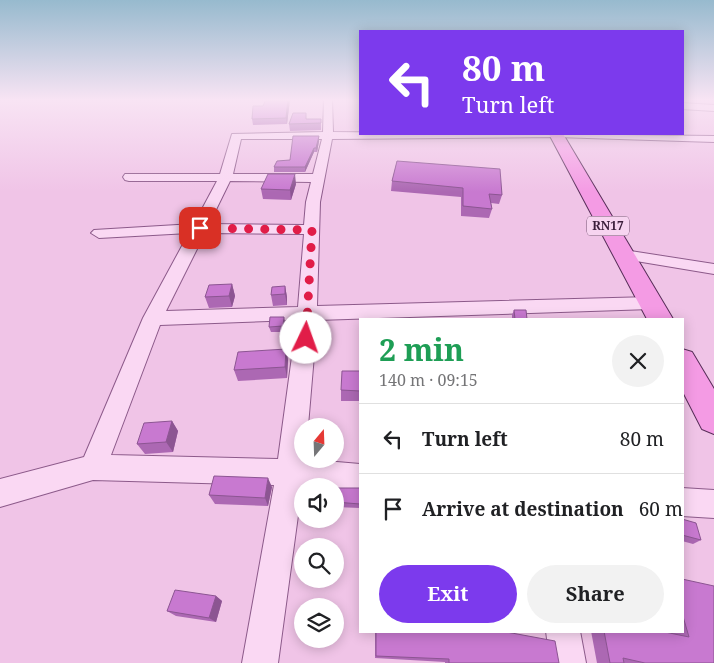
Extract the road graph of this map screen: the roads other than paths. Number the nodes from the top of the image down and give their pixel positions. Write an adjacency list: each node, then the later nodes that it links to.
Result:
1 (328, 130): 2 (street)
2 (328, 134): 3 (street); 7 (street); 9 (street)
3 (359, 134)
4 (557, 135): 13 (main road, RN17)
5 (588, 135): 6 (street)
6 (714, 139)
7 (226, 176): 8 (street); 9 (street); 10 (street)
8 (129, 177)
9 (320, 178): 11 (street)
10 (200, 228): 11 (street); 12 (street); 17 (street)
11 (312, 230): 16 (street)
12 (99, 233)
13 (624, 255): 14 (street); 15 (main road, RN17)
14 (714, 268)
15 (656, 311): 16 (street)
16 (307, 315): 17 (street); 21 (street)
17 (153, 318): 20 (street)
18 (684, 364): 19 (main road)
19 (714, 419)
20 (93, 467): 21 (street); 23 (street)
21 (290, 472): 22 (street); 27 (street)
22 (359, 477)
23 (0, 493)
24 (684, 502): 25 (street)
25 (714, 504)
26 (562, 633): 28 (street)
27 (260, 663)
28 (568, 663)

